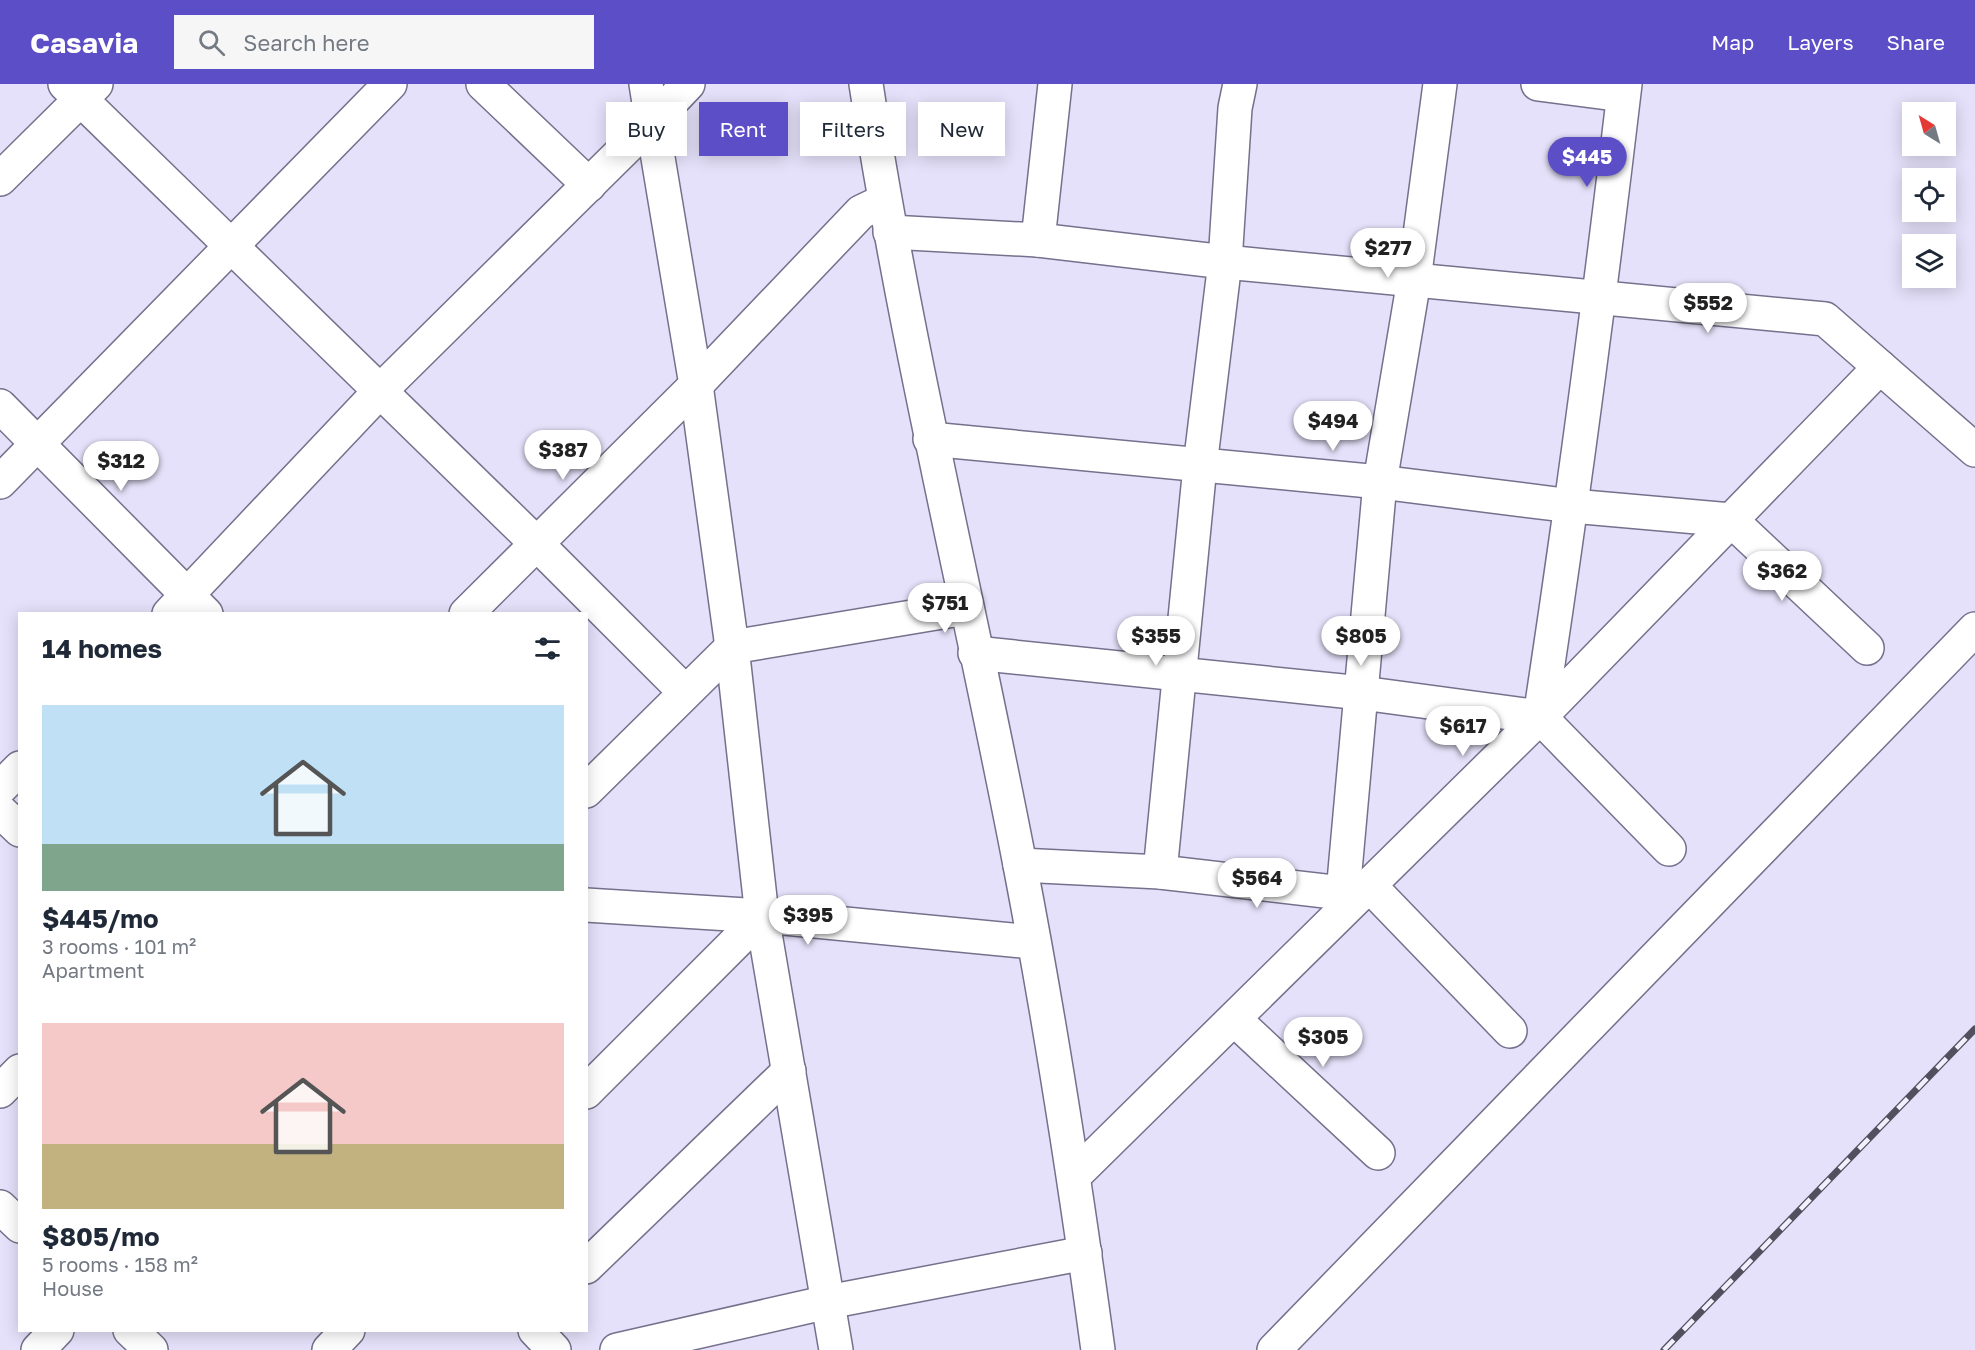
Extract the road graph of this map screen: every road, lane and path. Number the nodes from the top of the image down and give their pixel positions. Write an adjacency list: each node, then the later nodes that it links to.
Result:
1 (390, 84): 20 (street)
2 (483, 84): 17 (street)
3 (646, 84): 12 (street)
4 (688, 84): 13 (street)
5 (866, 84): 18 (street)
6 (1055, 84): 19 (street)
7 (1240, 84): 21 (street)
8 (1440, 84): 22 (street)
9 (1538, 84): 11 (street)
10 (81, 89): 16 (street); 20 (street)
11 (1624, 90): 23 (street)
12 (649, 102)
13 (671, 102)
14 (618, 156): 17 (street)
15 (658, 156): 25 (street)
16 (0, 179)
17 (589, 185): 26 (street)
18 (887, 217): 19 (street); 25 (street); 28 (street)
19 (1038, 240): 21 (street)
20 (233, 246): 26 (street); 29 (street)
21 (1225, 262): 22 (street); 31 (street)
22 (1414, 280): 23 (street); 33 (street)
23 (1600, 298): 24 (street); 34 (street)
24 (1880, 367): 30 (street); 35 (street)
25 (696, 385): 36 (street); 41 (street)
26 (380, 391): 36 (street); 37 (street)
27 (0, 406): 29 (street)
28 (930, 439): 31 (street); 38 (street)
29 (36, 444): 32 (street); 37 (street)
30 (1975, 450)
31 (1200, 466): 33 (street); 44 (street)
32 (0, 482)
33 (1380, 482): 34 (street); 46 (street)
34 (1572, 506): 35 (street); 47 (street)
35 (1731, 520): 42 (street); 47 (street)
36 (537, 544): 39 (street); 45 (street)
37 (188, 607)
38 (966, 608): 41 (street); 43 (street)
39 (468, 612)
40 (1975, 629): 84 (street)
41 (732, 647): 45 (street); 58 (street)
42 (1867, 648)
43 (975, 653): 44 (street); 54 (street)
44 (1181, 673): 46 (street); 55 (street)
45 (685, 692): 50 (street)
46 (1362, 693): 47 (street); 56 (street)
47 (1540, 717): 53 (street); 56 (street)
48 (18, 770): 49 (street)
49 (0, 788)
50 (588, 789)
51 (0, 811): 52 (street)
52 (18, 828)
53 (1669, 849)
54 (1020, 865): 55 (street); 59 (street)
55 (1160, 872): 56 (street)
56 (1357, 891): 60 (street); 61 (street)
57 (588, 905): 58 (street)
58 (762, 916): 59 (street); 62 (street); 64 (street)
59 (1033, 942): 67 (street)
60 (1234, 1019): 66 (street); 67 (street)
61 (1510, 1031)
62 (789, 1071): 71 (street); 72 (street)
63 (18, 1073): 65 (street)
64 (588, 1090)
65 (0, 1091)
66 (1378, 1153)
67 (1074, 1176): 70 (street)
68 (0, 1207): 69 (street)
69 (18, 1224)
70 (1085, 1253): 72 (street); 83 (street)
71 (588, 1265)
72 (828, 1303): 81 (street); 82 (street)
73 (55, 1332): 77 (street)
74 (132, 1332): 78 (street)
75 (346, 1332): 79 (street)
76 (537, 1332): 80 (street)
77 (39, 1350)
78 (151, 1350)
79 (329, 1350)
80 (554, 1350)
81 (617, 1350)
82 (836, 1350)
83 (1098, 1350)
84 (1274, 1350)

